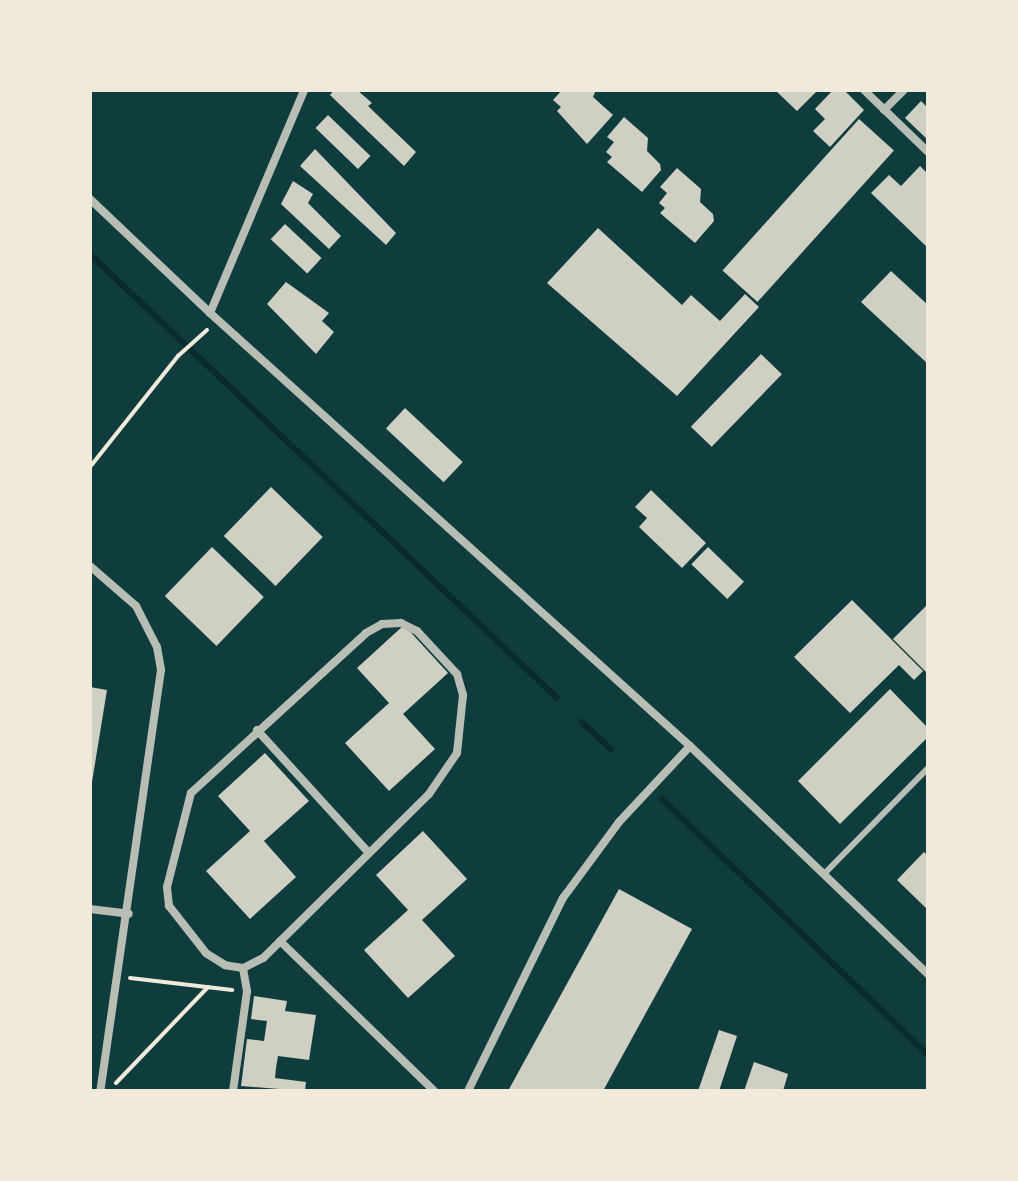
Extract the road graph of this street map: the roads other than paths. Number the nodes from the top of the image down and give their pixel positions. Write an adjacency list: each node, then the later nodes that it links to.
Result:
1 (304, 90): 7 (street)
2 (864, 90): 4 (street)
3 (904, 90): 4 (street)
4 (884, 110): 5 (street)
5 (928, 152)
6 (90, 199): 7 (street)
7 (210, 313): 10 (street)
8 (90, 566): 15 (street)
9 (257, 730): 12 (street); 12 (street); 17 (street)
10 (690, 746): 13 (street); 22 (street)
11 (928, 768): 13 (lane)
12 (369, 853): 16 (street)
13 (824, 874): 18 (street)
14 (90, 909): 15 (street)
15 (129, 914): 19 (street)
16 (280, 941): 17 (street); 21 (street)
17 (243, 968): 20 (street)
18 (928, 974)
19 (100, 1091)
20 (233, 1091)
21 (434, 1091)
22 (468, 1091)

